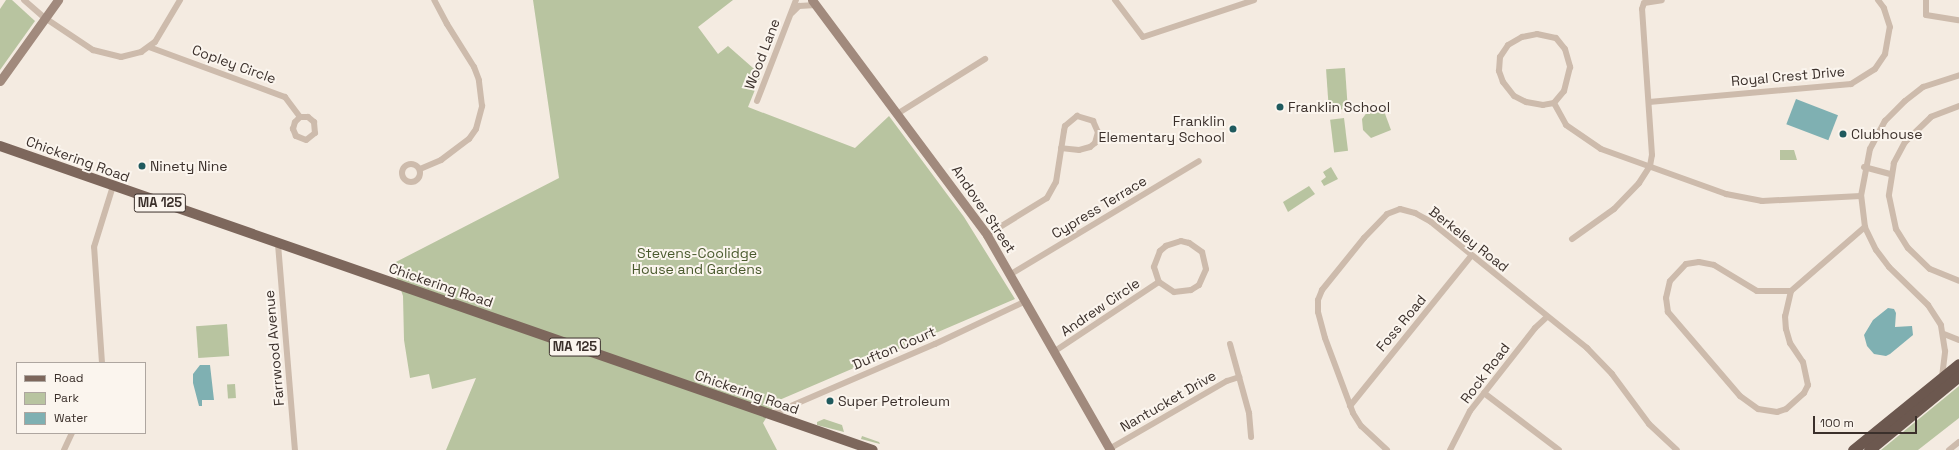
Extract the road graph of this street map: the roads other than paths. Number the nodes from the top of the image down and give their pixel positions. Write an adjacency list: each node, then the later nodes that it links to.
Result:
1 (24, 0): 13 (street)
2 (58, 0): 13 (main road)
3 (180, 0): 15 (street)
4 (434, 0): 30 (street)
5 (796, 0): 12 (street, Wood Lane)
6 (1115, 0): 7 (street)
7 (1254, 0)
8 (1662, 0): 20 (street)
9 (1878, 0): 20 (street, Royal Crest Drive)
10 (1926, 0): 14 (street)
11 (814, 2): 12 (street, Wood Lane); 23 (main road, Andover Street)
12 (790, 16): 19 (street, Wood Lane)
13 (45, 18): 15 (street); 18 (main road)
14 (1959, 20)
15 (149, 47): 24 (street, Copley Circle)
16 (985, 59): 23 (street)
17 (1959, 75): 29 (street)
18 (0, 81)
19 (757, 101)
20 (1649, 102): 28 (street)
21 (1554, 104): 21 (street); 28 (street)
22 (1959, 106): 31 (street)
23 (898, 114): 35 (main road, Andover Street)
24 (300, 117)
25 (0, 146): 32 (main road, Chickering Road / MA 125)
26 (1061, 148): 26 (street); 35 (street)
27 (1199, 161): 39 (street, Cypress Terrace)
28 (1650, 166): 33 (street); 36 (street)
29 (1864, 168): 31 (street); 33 (street)
30 (420, 169)
31 (1891, 174): 40 (street)
32 (113, 186): 37 (main road, Chickering Road / MA 125); 49 (street)
33 (1860, 196): 34 (street)
34 (1865, 227): 42 (street); 45 (street)
35 (987, 235): 39 (main road, Andover Street)
36 (1572, 239)
37 (278, 244): 56 (main road, Chickering Road / MA 125); 62 (street, Farrwood Avenue)
38 (1471, 256): 44 (street, Berkeley Road); 55 (street, Foss Road); 55 (street, Berkeley Road)
39 (1011, 274): 43 (main road, Andover Street)
40 (1959, 281)
41 (1159, 282): 41 (street, Andrew Circle); 48 (street, Andrew Circle)
42 (1791, 291): 42 (street)
43 (1026, 301): 48 (main road, Andover Street); 56 (street, Dufton Court)
44 (1547, 317): 54 (street, Rock Road); 67 (street, Berkeley Road)
45 (1944, 334): 46 (street); 53 (street)
46 (1959, 340)
47 (1230, 344): 52 (street)
48 (1055, 351): 60 (main road, Andover Street)
49 (102, 362)
50 (1959, 364): 53 (highway)
51 (1959, 376): 69 (highway)
52 (1239, 377): 58 (street); 60 (street, Nantucket Drive)
53 (1941, 378): 68 (highway)
54 (1484, 393): 65 (street, Rock Road); 66 (street)
55 (1350, 406): 64 (street, Berkeley Road)
56 (770, 415): 63 (main road, Chickering Road / MA 125)
57 (72, 434): 61 (street)
58 (1251, 437)
59 (1959, 442): 70 (street)
60 (1110, 449)
61 (64, 450)
62 (296, 450)
63 (872, 450)
64 (1387, 450)
65 (1450, 450)
66 (1559, 450)
67 (1677, 450)
68 (1854, 450)
69 (1869, 450)
70 (1949, 450)

